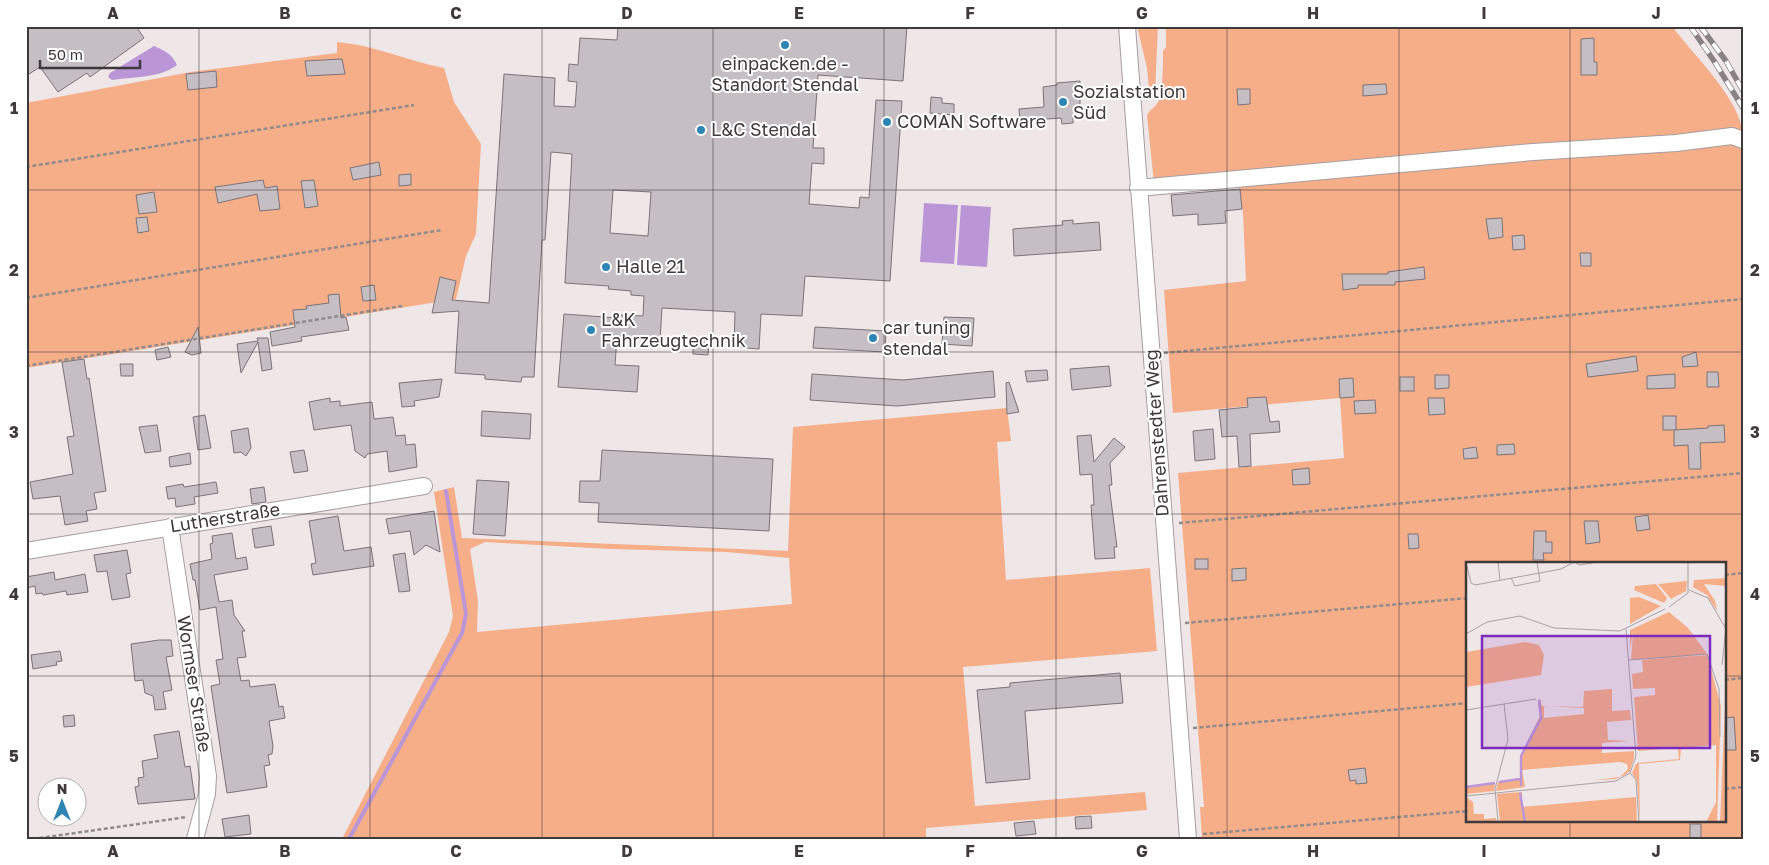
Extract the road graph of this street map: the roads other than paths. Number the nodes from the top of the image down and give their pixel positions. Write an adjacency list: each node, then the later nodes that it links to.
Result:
1 (1127, 26): 3 (street, Dahrenstedter Weg)
2 (1743, 140): 3 (street)
3 (1138, 188): 7 (street, Dahrenstedter Weg)
4 (424, 486): 5 (street, Lutherstraße)
5 (170, 528): 6 (street, Lutherstraße); 8 (street, Wormser Straße)
6 (26, 551)
7 (1188, 837)
8 (195, 839)

